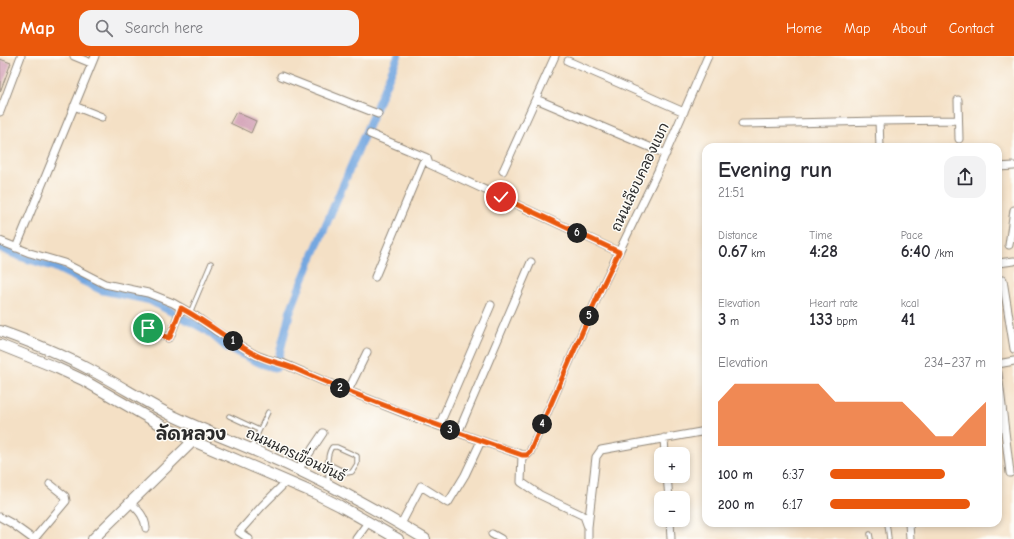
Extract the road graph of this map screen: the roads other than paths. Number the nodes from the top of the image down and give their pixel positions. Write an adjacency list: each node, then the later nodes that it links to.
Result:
1 (20, 56): 11 (street)
2 (74, 56): 5 (street)
3 (556, 56): 8 (street)
4 (708, 56): 12 (street, ถนนเลียบคลองแขก)
5 (93, 60): 10 (street)
6 (568, 61): 12 (street)
7 (281, 76): 13 (street)
8 (536, 99): 21 (street); 25 (street)
9 (958, 100): 15 (street)
10 (74, 106): 14 (street); 29 (street)
11 (0, 112)
12 (684, 112): 21 (street, ถนนเลียบคลองแขก)
13 (374, 113)
14 (102, 117)
15 (958, 120): 16 (street); 19 (street)
16 (879, 121): 17 (street); 20 (street)
17 (742, 124)
18 (370, 134): 22 (street)
19 (959, 139)
20 (880, 143)
21 (666, 154): 30 (street, ถนนเลียบคลองแขก)
22 (425, 157): 30 (street); 35 (street)
23 (1014, 166): 24 (street)
24 (1002, 167)
25 (503, 171)
26 (1014, 214): 28 (street)
27 (0, 241): 29 (street)
28 (1009, 245)
29 (16, 248): 38 (street)
30 (619, 252): 62 (street, ถนนเลียบคลองแขก)
31 (1014, 260): 33 (street)
32 (531, 262): 54 (street)
33 (1002, 262)
34 (212, 264): 39 (lane)
35 (375, 277)
36 (1003, 280): 43 (street)
37 (491, 305): 51 (street)
38 (179, 313): 39 (street); 40 (street)
39 (190, 313): 47 (street)
40 (148, 328)
41 (0, 331): 52 (main road, ถนนนครเขื่อนขันธ์)
42 (0, 345): 58 (main road, ถนนนครเขื่อนขันธ์)
43 (1014, 349)
44 (367, 352): 47 (street)
45 (1014, 361): 46 (street)
46 (1002, 363)
47 (348, 391): 51 (street)
48 (1002, 406): 66 (street)
49 (268, 412): 53 (lane)
50 (229, 416): 53 (lane)
51 (439, 426): 54 (street)
52 (200, 428): 58 (main road); 61 (main road, ถนนนครเขื่อนขันธ์)
53 (259, 430): 61 (lane)
54 (458, 432): 59 (street)
55 (702, 432): 57 (street)
56 (323, 433): 65 (street)
57 (664, 438): 60 (street); 74 (street)
58 (193, 440): 63 (main road, ถนนนครเขื่อนขันธ์); 70 (main road)
59 (482, 441): 62 (street); 73 (street)
60 (665, 447)
61 (250, 449): 63 (main road); 65 (main road, ถนนนครเขื่อนขันธ์)
62 (522, 455): 74 (street)
63 (245, 463): 67 (main road, ถนนนครเขื่อนขันธ์)
64 (328, 464): 64 (lane); 69 (lane)
65 (298, 470): 69 (main road, ถนนนครเขื่อนขันธ์)
66 (1010, 473)
67 (287, 481): 72 (main road, ถนนนครเขื่อนขันธ์); 84 (street)
68 (50, 484): 82 (street)
69 (328, 484): 73 (main road, ถนนนครเขื่อนขันธ์)
70 (130, 502): 78 (street); 83 (main road)
71 (0, 517): 82 (street)
72 (369, 521): 81 (main road, ถนนนครเขื่อนขันธ์); 85 (street)
73 (401, 524): 86 (main road, ถนนนครเขื่อนขันธ์)
74 (588, 527): 88 (street)
75 (670, 527): 89 (street)
76 (888, 527): 91 (lane)
77 (908, 527): 92 (street)
78 (146, 528)
79 (492, 534): 87 (street)
80 (870, 534): 90 (lane)
81 (395, 538)
82 (34, 539)
83 (93, 539)
84 (249, 539)
85 (356, 539)
86 (425, 539)
87 (501, 539)
88 (588, 539)
89 (671, 539)
90 (871, 539)
91 (889, 539)
92 (910, 539)

